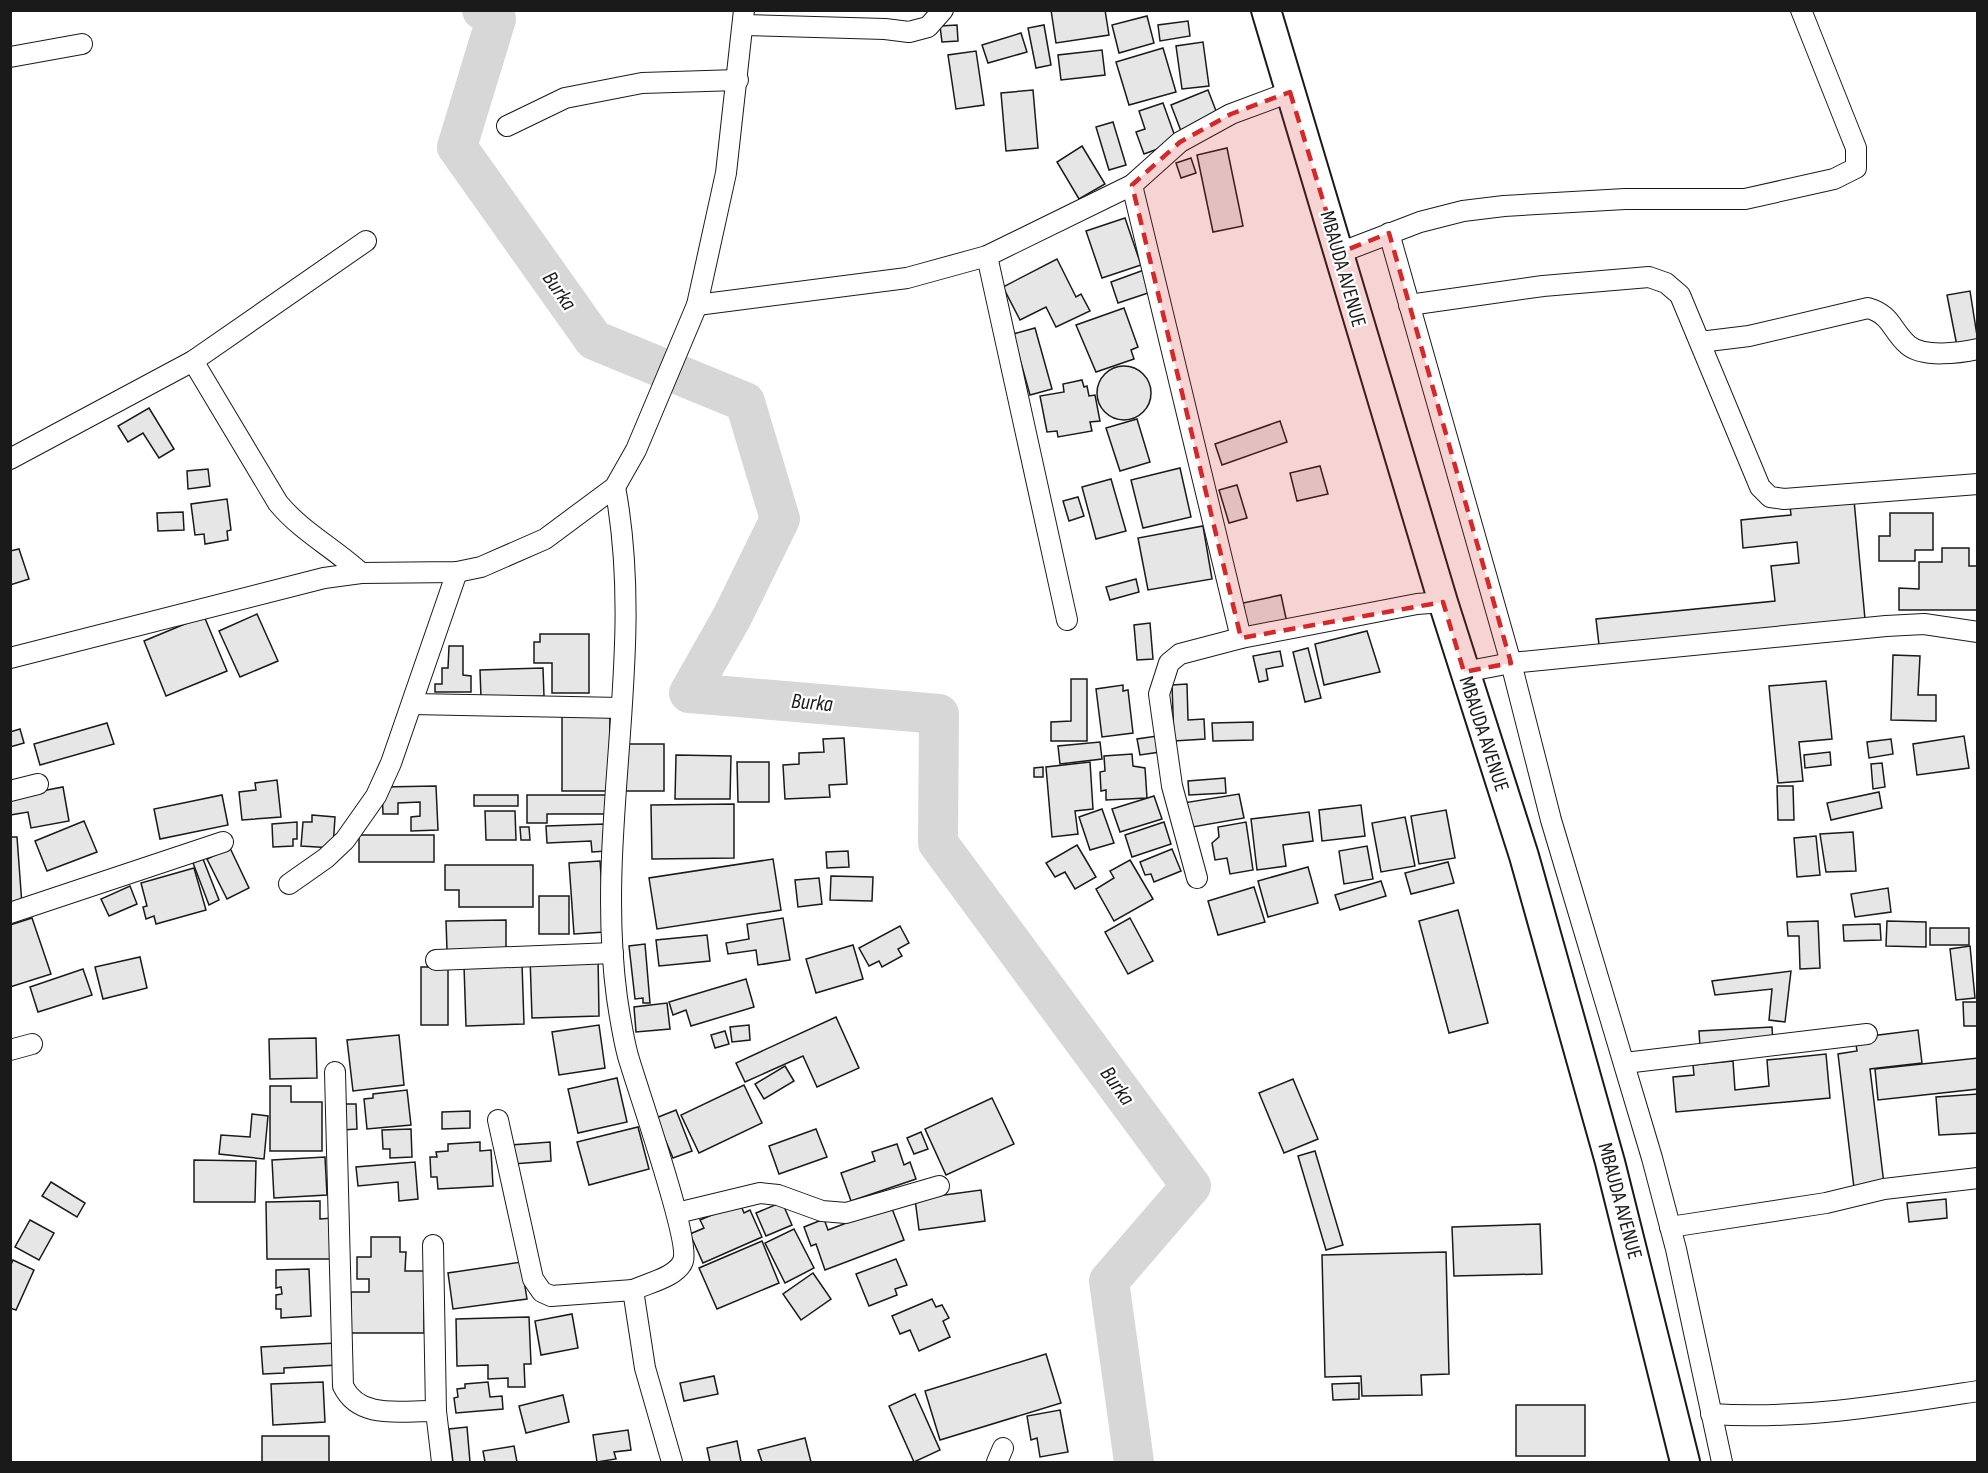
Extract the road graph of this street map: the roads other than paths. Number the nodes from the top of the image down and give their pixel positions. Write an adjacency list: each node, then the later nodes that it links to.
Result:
1 (943, 10): 4 (street)
2 (1266, 10): 8 (street, MBAUDA AVENUE)
3 (1801, 10): 11 (street)
4 (744, 18): 7 (street)
5 (82, 44): 6 (street)
6 (10, 57)
7 (738, 80): 9 (street); 15 (street)
8 (1290, 92): 10 (street); 13 (street, MBAUDA AVENUE)
9 (507, 126)
10 (1132, 185): 14 (street); 28 (street)
11 (1389, 233): 13 (street); 16 (street)
12 (366, 241): 19 (street)
13 (1339, 253): 25 (street, MBAUDA AVENUE)
14 (987, 256): 15 (street); 26 (street)
15 (697, 304): 22 (street)
16 (1409, 304): 17 (street); 30 (street)
17 (1700, 342): 18 (street); 21 (street)
18 (1977, 349)
19 (193, 361): 20 (street); 24 (street)
20 (10, 459)
21 (1977, 484)
22 (615, 487): 23 (street); 33 (street)
23 (458, 572): 24 (street); 32 (street)
24 (362, 573): 29 (street)
25 (1443, 603): 28 (street); 31 (street, MBAUDA AVENUE)
26 (1067, 620)
27 (1977, 632): 30 (street)
28 (1241, 638): 37 (street)
29 (10, 658)
30 (1511, 663): 31 (street); 45 (street)
31 (1464, 672): 59 (street, MBAUDA AVENUE)
32 (412, 704): 33 (street); 38 (street)
33 (621, 708): 40 (street)
34 (38, 784): 35 (street)
35 (10, 791)
36 (223, 842): 39 (street)
37 (1197, 878)
38 (289, 884)
39 (10, 913)
40 (613, 953): 41 (street); 50 (street)
41 (436, 960)
42 (1868, 1034): 45 (street)
43 (32, 1044): 44 (street)
44 (10, 1050)
45 (1625, 1063): 51 (street)
46 (334, 1072): 55 (street)
47 (498, 1120): 53 (street)
48 (1977, 1178): 51 (street)
49 (939, 1186): 50 (street)
50 (677, 1213): 53 (street)
51 (1670, 1227): 56 (street)
52 (433, 1245): 55 (street)
53 (633, 1290): 58 (street)
54 (1977, 1391): 56 (street)
55 (436, 1410): 57 (street)
56 (1711, 1414): 60 (street)
57 (442, 1462)
58 (672, 1462)
59 (1685, 1462)
60 (1722, 1462)

